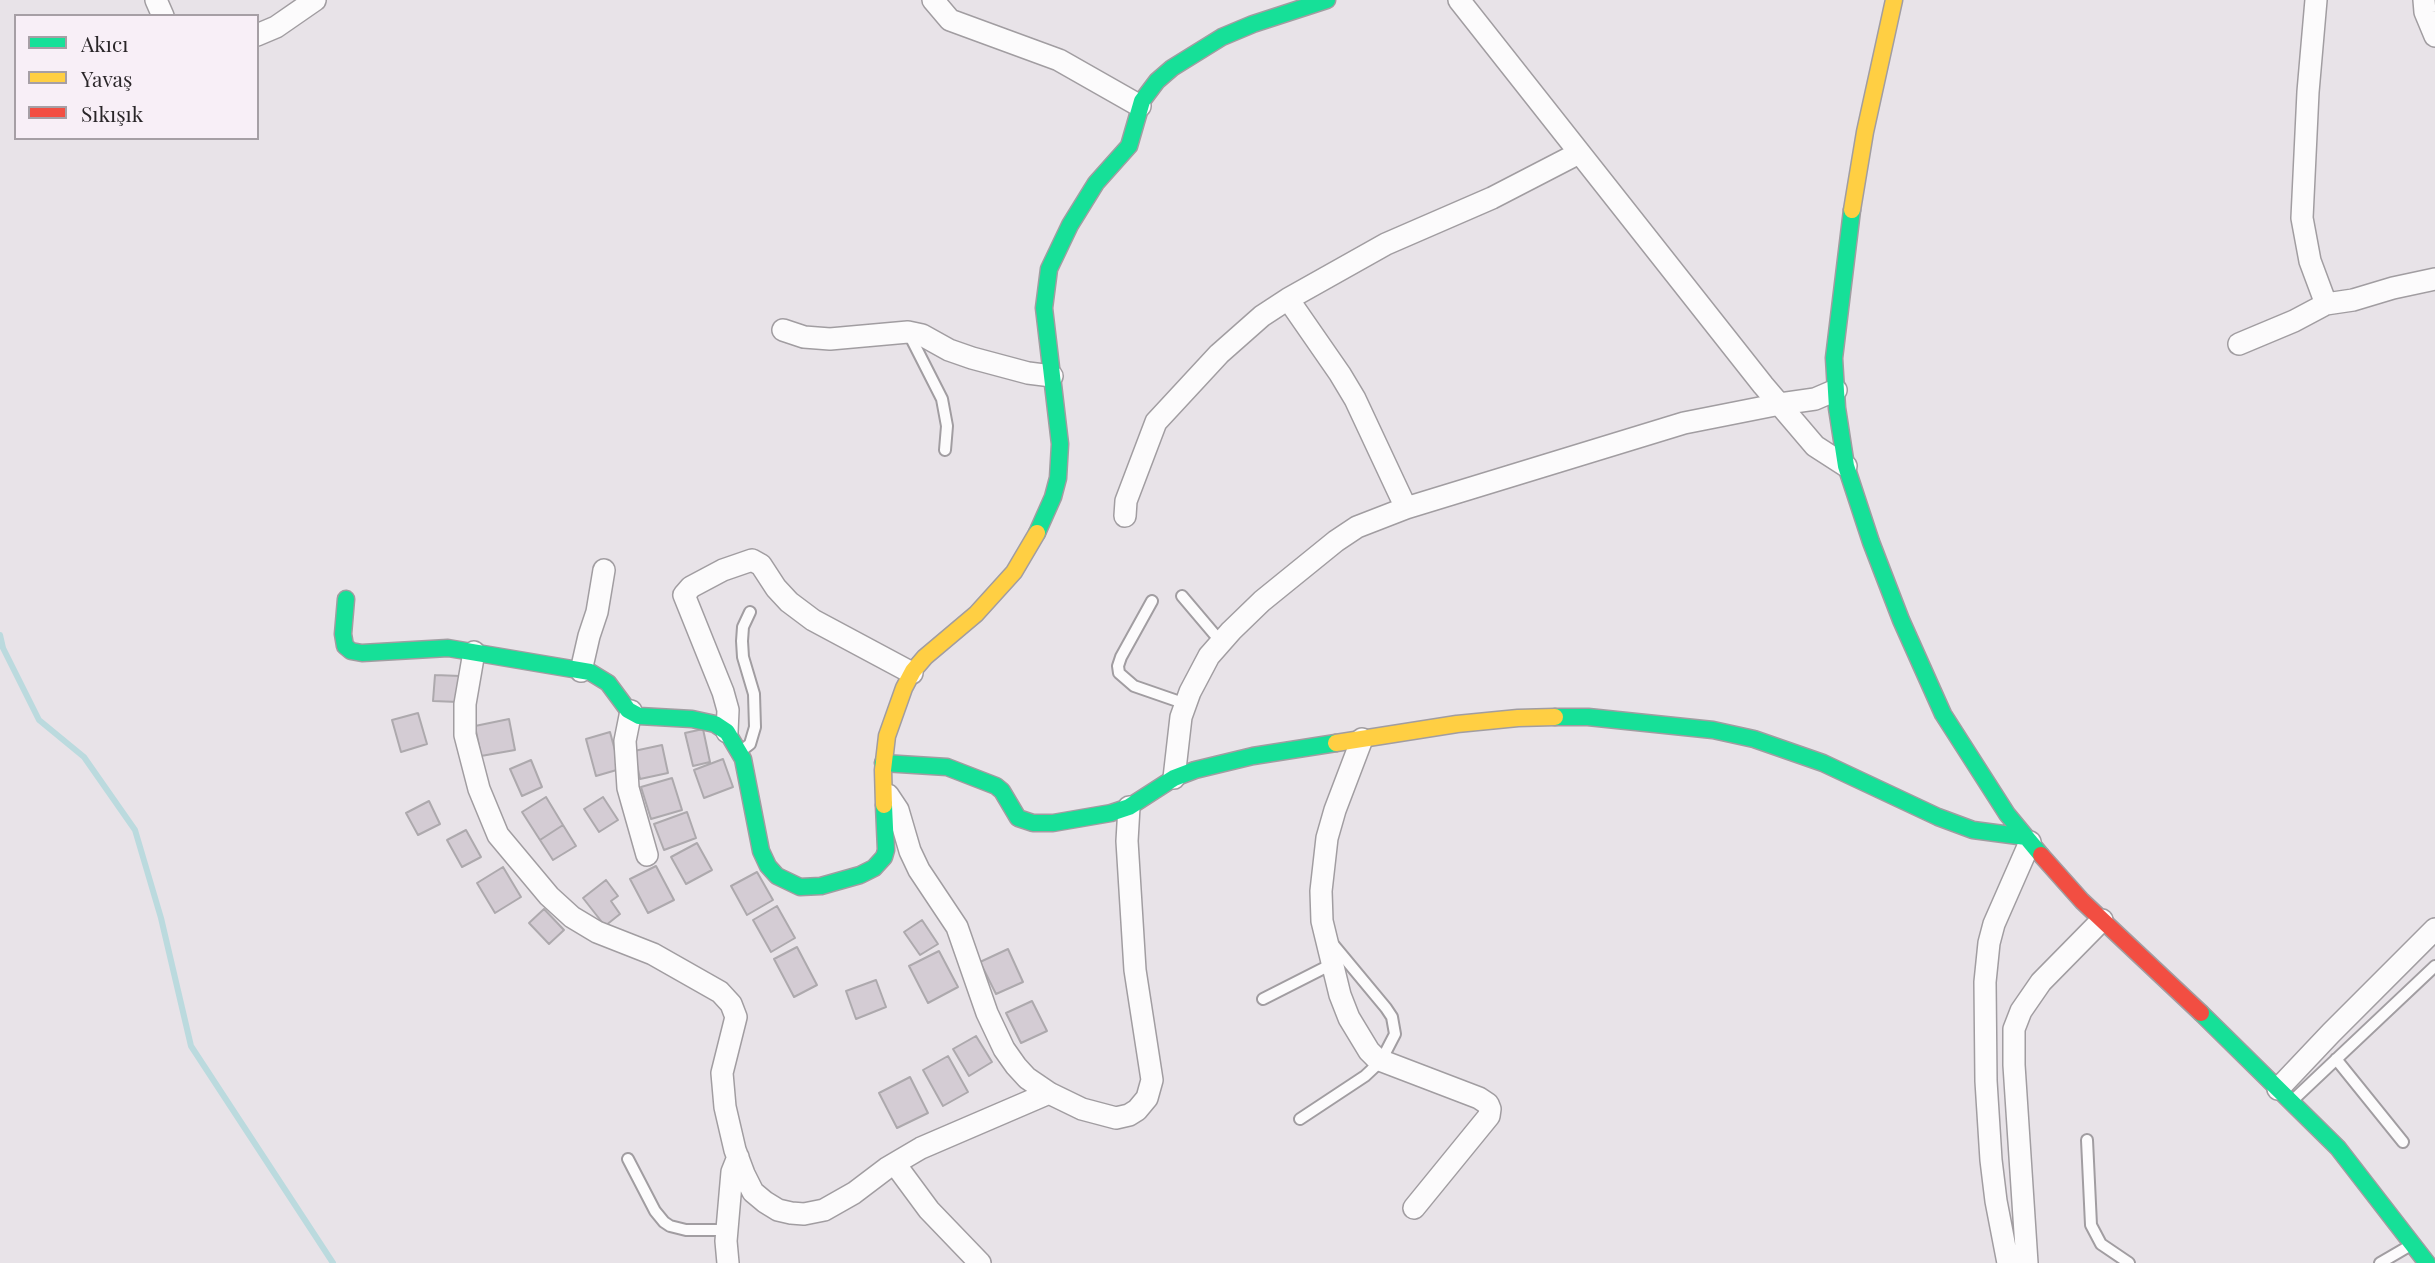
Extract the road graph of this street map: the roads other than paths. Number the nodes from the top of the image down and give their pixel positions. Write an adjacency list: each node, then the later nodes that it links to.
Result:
1 (315, 0): 8 (street)
2 (933, 0): 10 (street)
3 (1327, 0): 10 (street)
4 (1459, 0): 11 (street)
5 (1894, 0): 19 (street)
6 (2316, 0): 14 (street)
7 (2424, 0): 9 (street)
8 (259, 34)
9 (2435, 36)
10 (1140, 106): 18 (street)
11 (1579, 153): 13 (street); 20 (street)
12 (2435, 279): 14 (street)
13 (1288, 299): 23 (street); 24 (street)
14 (2326, 304): 17 (street)
15 (783, 330): 16 (street)
16 (908, 332): 18 (street); 21 (lane)
17 (2239, 344)
18 (1052, 376): 33 (street)
19 (1836, 390): 20 (street); 22 (street)
20 (1780, 404): 22 (street); 23 (street)
21 (945, 450)
22 (1846, 466): 43 (street)
23 (1406, 508): 30 (street)
24 (1125, 516)
25 (604, 570): 32 (street)
26 (1182, 597): 30 (lane)
27 (346, 599): 31 (street)
28 (1152, 601): 34 (lane)
29 (750, 612): 38 (lane)
30 (1221, 642): 34 (street)
31 (474, 652): 32 (street); 58 (street)
32 (581, 670): 35 (street)
33 (912, 673): 36 (street); 39 (street)
34 (1186, 704): 40 (street)
35 (631, 711): 36 (street); 44 (street)
36 (727, 732): 38 (street)
37 (1362, 739): 40 (street); 43 (street); 47 (street)
38 (740, 752): 41 (street)
39 (883, 763): 41 (street); 42 (street)
40 (1174, 778): 42 (street)
41 (884, 792): 53 (street)
42 (1129, 807): 53 (street)
43 (2028, 840): 45 (street); 66 (street)
44 (647, 855)
45 (2102, 920): 54 (street); 67 (street)
46 (2435, 929): 54 (street)
47 (1325, 936): 48 (street); 52 (lane)
48 (1332, 964): 50 (lane); 52 (street)
49 (2435, 966): 51 (lane)
50 (1263, 999)
51 (2336, 1059): 54 (lane); 57 (lane)
52 (1381, 1061): 55 (lane); 61 (street)
53 (1049, 1093): 60 (street)
54 (2285, 1096): 63 (street)
55 (1300, 1119)
56 (2087, 1140): 68 (lane)
57 (2403, 1142)
58 (738, 1157): 60 (street); 62 (street)
59 (628, 1159): 62 (lane)
60 (895, 1164): 65 (street)
61 (1413, 1208)
62 (727, 1230): 64 (street)
63 (2413, 1244): 69 (lane); 70 (street)
64 (728, 1263)
65 (980, 1263)
66 (2008, 1263)
67 (2027, 1263)
68 (2129, 1263)
69 (2380, 1263)
70 (2427, 1263)

